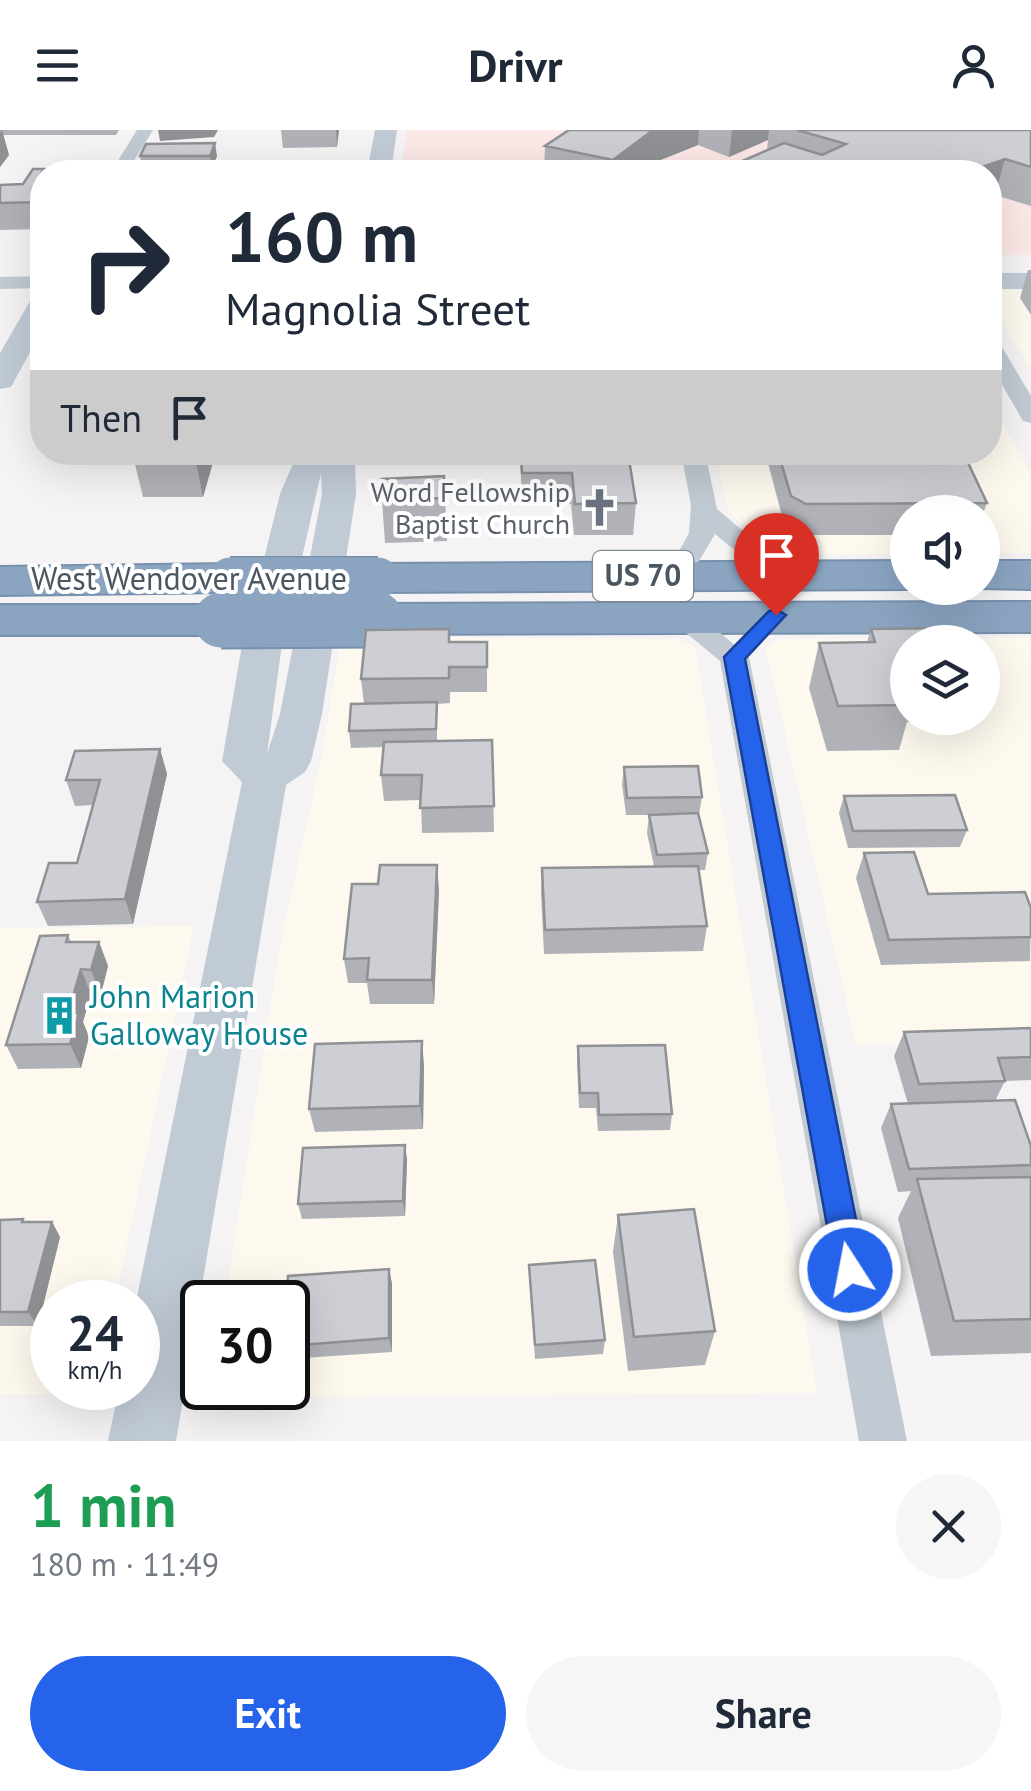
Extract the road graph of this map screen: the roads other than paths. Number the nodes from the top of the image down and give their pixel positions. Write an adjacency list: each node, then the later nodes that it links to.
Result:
1 (145, 130): 3 (street)
2 (386, 130): 4 (main road)
3 (127, 160)
4 (381, 160)
5 (1002, 263): 6 (main road)
6 (1031, 263)
7 (1031, 281): 9 (main road)
8 (30, 282): 10 (street)
9 (1002, 282)
10 (0, 283)
11 (30, 326): 13 (main road)
12 (1002, 366): 14 (street)
13 (0, 380)
14 (1031, 416)
15 (307, 465): 29 (main road)
16 (338, 465): 29 (main road)
17 (696, 465): 18 (street)
18 (707, 514): 23 (street); 24 (street)
19 (1000, 575): 20 (highway)
20 (1031, 575)
21 (890, 578): 23 (highway, US 70)
22 (0, 580): 25 (highway, West Wendover Avenue / US 70)
23 (787, 595): 24 (highway, US 70); 26 (highway, US 70); 28 (street)
24 (678, 596): 25 (highway, West Wendover Avenue / US 70, bridge); 28 (street)
25 (225, 599): 27 (highway, West Wendover Avenue / US 70)
26 (1031, 617)
27 (0, 620)
28 (734, 657): 31 (street)
29 (265, 777): 30 (main road)
30 (142, 1441)
31 (883, 1441)

